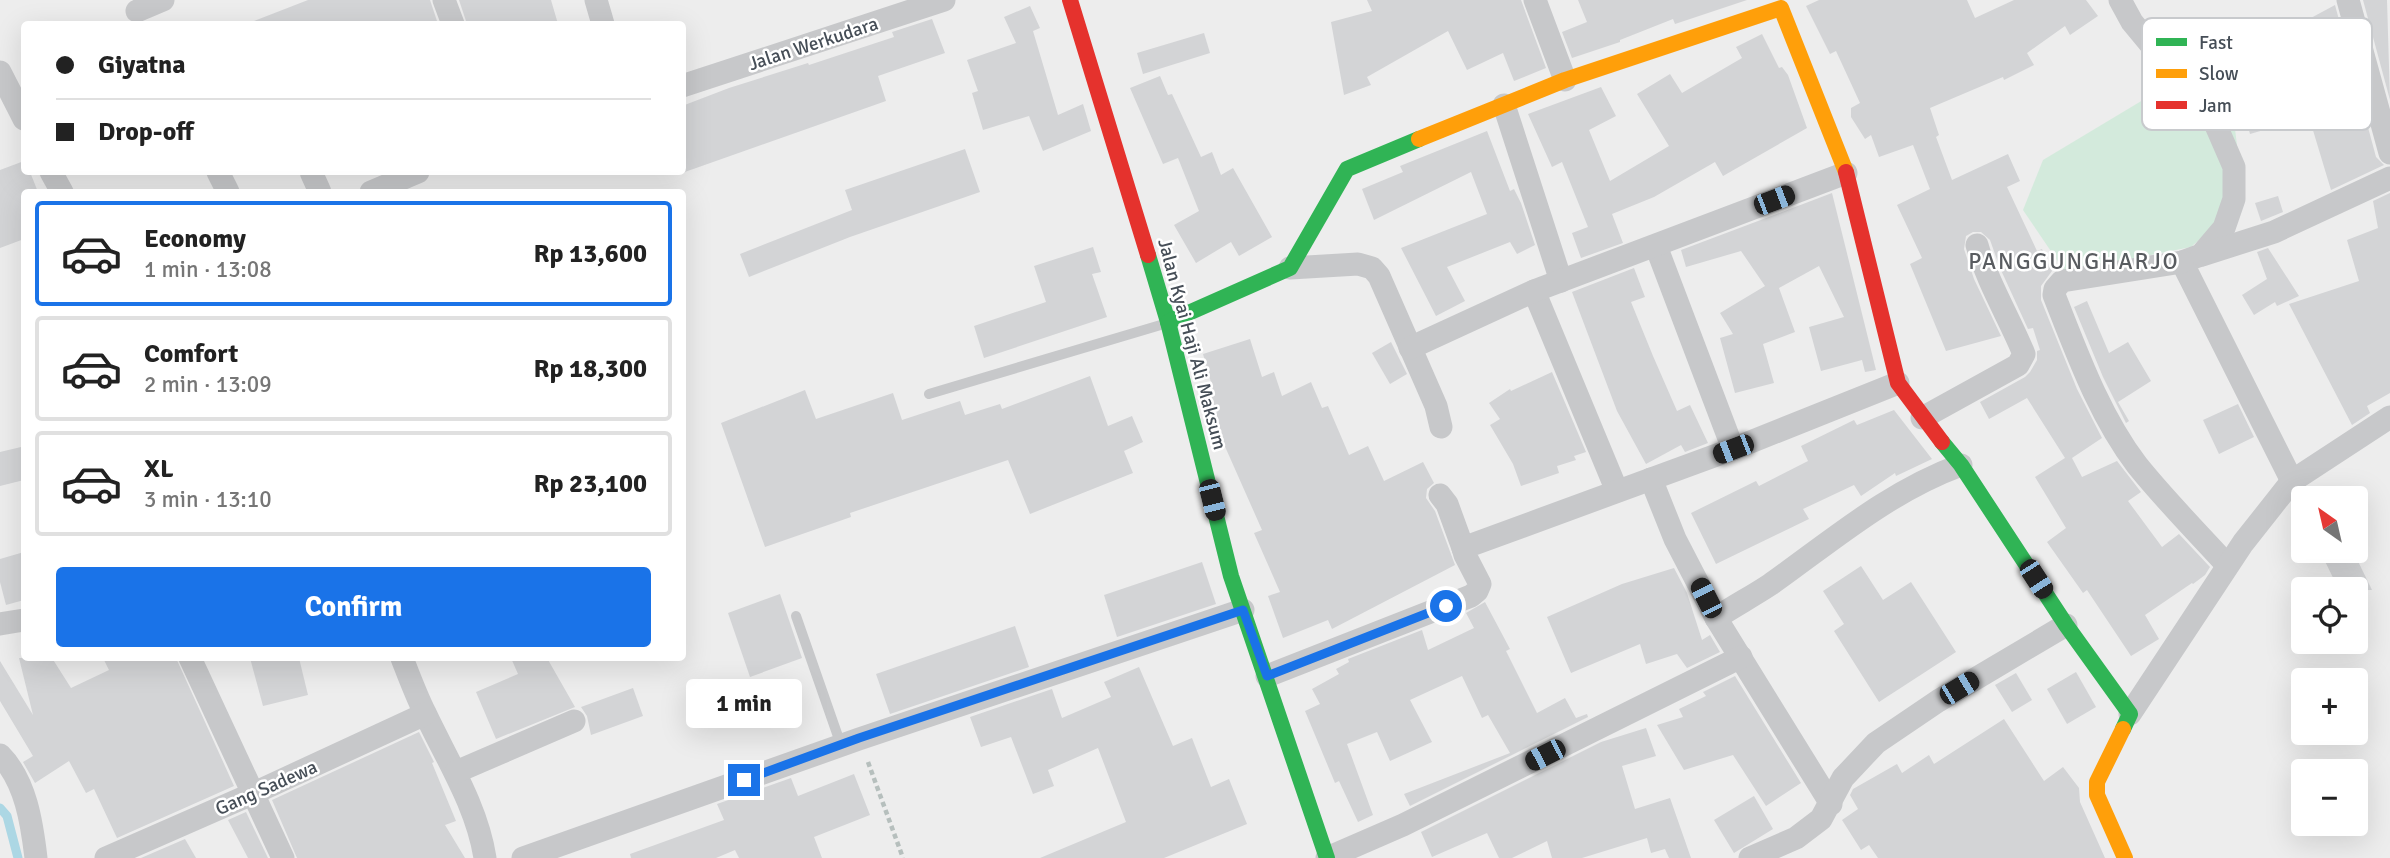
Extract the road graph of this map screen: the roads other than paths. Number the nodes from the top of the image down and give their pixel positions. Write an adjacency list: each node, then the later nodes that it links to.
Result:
1 (163, 0): 10 (street)
2 (444, 0): 12 (street)
3 (596, 0): 13 (street)
4 (944, 0): 17 (street, Jalan Werkudara)
5 (1070, 0): 34 (street, Jalan Kyai Haji Ali Maksum)
6 (1535, 0): 16 (street)
7 (2120, 0): 14 (street)
8 (2348, 0): 11 (street)
9 (1779, 5): 16 (street); 24 (street)
10 (138, 12)
11 (2353, 18)
12 (452, 21)
13 (602, 21)
14 (2142, 34)
15 (0, 72): 19 (street)
16 (1565, 80): 20 (street)
17 (686, 85)
18 (2372, 87): 23 (street)
19 (7, 100): 21 (street)
20 (1504, 105): 31 (street); 32 (street)
21 (21, 116)
22 (2218, 130): 30 (street)
23 (2390, 153)
24 (1846, 173): 29 (street); 36 (street)
25 (411, 175): 27 (street)
26 (2390, 178): 30 (street)
27 (378, 189)
28 (1977, 245): 39 (street)
29 (1656, 246): 32 (street); 41 (street)
30 (2191, 258): 44 (street); 48 (street)
31 (1290, 268): 34 (street); 35 (street)
32 (1561, 281): 33 (street)
33 (1534, 291): 35 (street); 45 (street)
34 (1168, 322): 37 (lane); 49 (street, Jalan Kyai Haji Ali Maksum)
35 (1410, 348): 40 (street)
36 (1898, 383): 39 (street); 41 (street)
37 (929, 394)
38 (2390, 417): 44 (street)
39 (1922, 418): 42 (street)
40 (1441, 426)
41 (1733, 449): 43 (street)
42 (1961, 465): 51 (street); 54 (street)
43 (1650, 479): 45 (street); 51 (street)
44 (2292, 481): 48 (street)
45 (1617, 491): 47 (street)
46 (1440, 495): 47 (street)
47 (1463, 548): 58 (street)
48 (2227, 565): 60 (street)
49 (1243, 610): 58 (street, Jalan Kyai Haji Ali Maksum); 62 (street)
50 (796, 616): 62 (lane)
51 (1716, 618): 55 (street)
52 (21, 620): 53 (street)
53 (0, 624)
54 (2066, 625): 60 (street); 66 (street)
55 (1741, 657): 66 (street); 72 (street)
56 (191, 661): 65 (street)
57 (403, 661): 59 (street)
58 (1267, 676): 72 (street, Jalan Kyai Haji Ali Maksum)
59 (425, 714): 64 (street); 65 (street, Gang Sadewa)
60 (2130, 714): 74 (street)
61 (574, 721): 64 (street)
62 (850, 742): 71 (street)
63 (0, 755): 67 (street)
64 (456, 772): 70 (street)
65 (252, 794): 68 (street, Gang Sadewa); 69 (street)
66 (1830, 804): 73 (street)
67 (36, 858)
68 (106, 858)
69 (283, 858)
70 (485, 858)
71 (523, 858)
72 (1327, 858)
73 (1750, 858)
74 (2125, 858)

